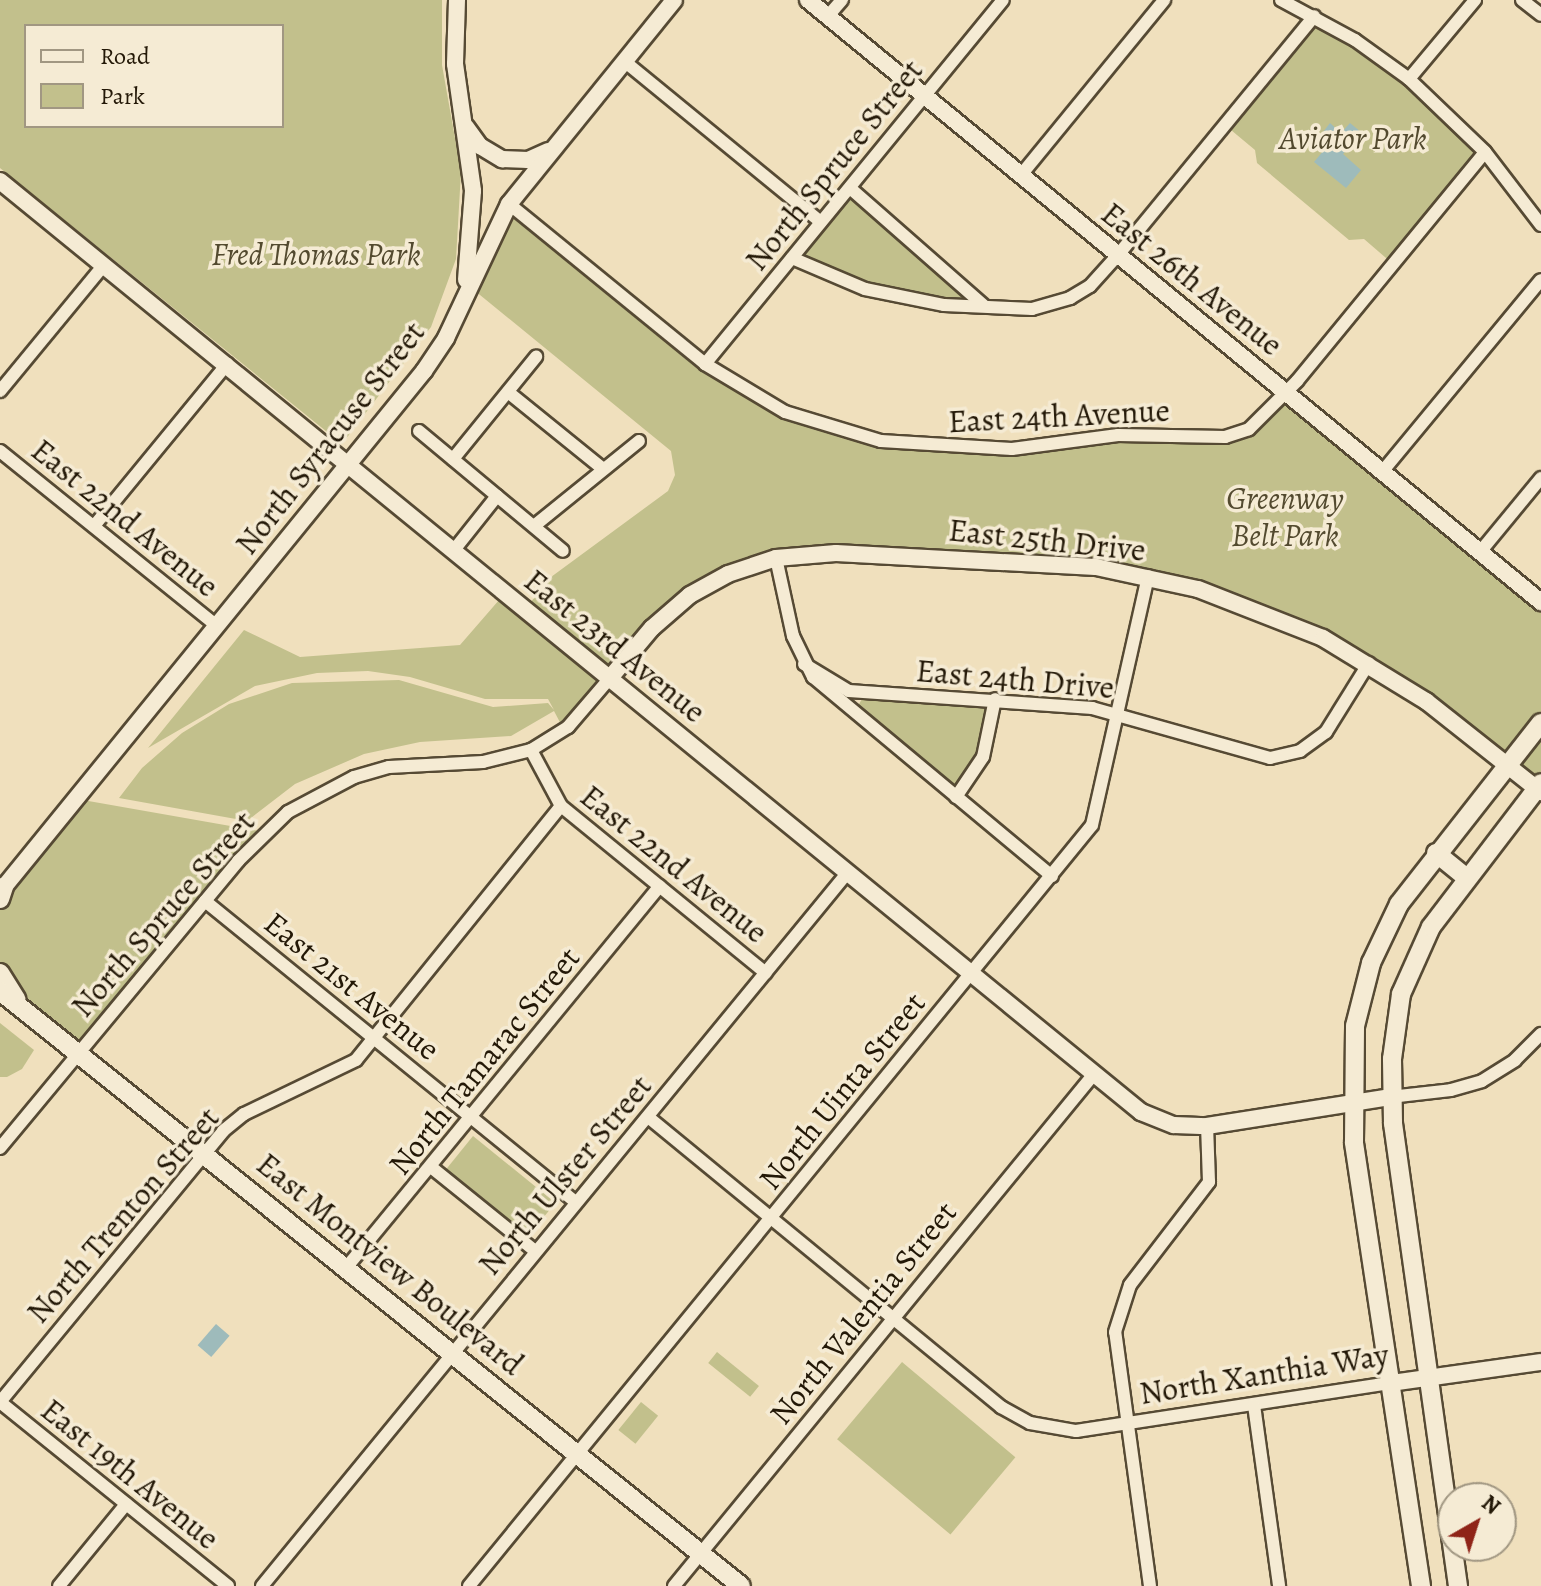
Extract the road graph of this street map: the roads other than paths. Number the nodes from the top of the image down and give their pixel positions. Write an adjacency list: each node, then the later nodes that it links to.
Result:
1 (457, 0): 16 (street)
2 (674, 0): 13 (street, North Syracuse Street)
3 (808, 0): 11 (street, East 26th Avenue)
4 (842, 0): 11 (street)
5 (1003, 0): 15 (street, North Spruce Street)
6 (1164, 0): 19 (street)
7 (1281, 0): 12 (street)
8 (1475, 0): 14 (street)
9 (1522, 0): 10 (street)
10 (1541, 15)
11 (828, 16): 15 (street, East 26th Avenue)
12 (1314, 16): 14 (street); 25 (street)
13 (624, 61): 17 (street, North Syracuse Street); 23 (street)
14 (1409, 79): 18 (street)
15 (925, 96): 19 (street, East 26th Avenue); 21 (street, North Spruce Street)
16 (463, 123): 17 (street); 29 (street)
17 (553, 148): 22 (street, North Syracuse Street)
18 (1485, 152): 24 (street); 36 (street)
19 (1021, 175): 25 (street, East 26th Avenue)
20 (0, 181): 27 (street, East 23rd Avenue)
21 (850, 188): 23 (street, North Spruce Street); 30 (street)
22 (509, 204): 29 (street, North Syracuse Street); 33 (street, East 24th Avenue)
23 (821, 222): 26 (street, North Spruce Street)
24 (1541, 225)
25 (1118, 255): 30 (street); 36 (street, East 26th Avenue)
26 (792, 258): 30 (street); 33 (street, North Spruce Street)
27 (104, 265): 32 (street, East 23rd Avenue); 34 (street)
28 (1541, 280): 43 (street)
29 (463, 301): 41 (street, North Syracuse Street)
30 (983, 305)
31 (536, 357): 35 (street)
32 (227, 364): 41 (street, East 23rd Avenue); 46 (street)
33 (705, 364): 36 (street, East 24th Avenue)
34 (0, 391)
35 (508, 392): 40 (street); 42 (street)
36 (1286, 393): 43 (street, East 26th Avenue)
37 (419, 431): 40 (street)
38 (639, 441): 42 (street)
39 (0, 451): 46 (street, East 22nd Avenue)
40 (453, 459): 45 (street)
41 (349, 463): 48 (street, East 23rd Avenue); 54 (street, North Syracuse Street)
42 (603, 469): 47 (street)
43 (1382, 472): 50 (street, East 26th Avenue)
44 (1541, 478): 50 (street)
45 (497, 496): 47 (street); 48 (street)
46 (94, 526): 54 (street, East 22nd Avenue)
47 (534, 526): 49 (street)
48 (454, 550): 57 (street, East 23rd Avenue)
49 (563, 551)
50 (1480, 552): 53 (street, East 26th Avenue)
51 (776, 558): 52 (street, East 25th Drive); 56 (street); 57 (street, East 25th Drive)
52 (1148, 576): 55 (street, East 25th Drive); 60 (street, North Uinta Street)
53 (1541, 602)
54 (217, 626): 73 (street, North Syracuse Street)
55 (1369, 663): 60 (street, East 24th Drive); 64 (street, East 25th Drive)
56 (804, 664): 58 (street, East 24th Drive); 61 (street)
57 (610, 678): 63 (street, North Spruce Street); 69 (street, East 23rd Avenue)
58 (865, 694): 59 (street, East 24th Drive); 61 (street)
59 (995, 699): 60 (street, East 24th Drive); 66 (street)
60 (1119, 713): 70 (street, North Uinta Street)
61 (857, 715): 66 (street)
62 (1541, 723): 64 (main road)
63 (531, 750): 67 (street, East 22nd Avenue); 74 (street, North Spruce Street)
64 (1507, 765): 65 (street, East 25th Drive); 68 (main road)
65 (1539, 788): 71 (main road)
66 (956, 797): 70 (street)
67 (561, 806): 72 (street, East 22nd Avenue); 81 (street, North Trenton Street)
68 (1436, 853): 71 (main road); 85 (main road)
69 (848, 872): 76 (street, North Ulster Street); 77 (street, East 23rd Avenue)
70 (1052, 876): 77 (street, North Uinta Street)
71 (1466, 877): 84 (main road)
72 (660, 886): 76 (street, East 22nd Avenue); 87 (street, North Tamarac Street)
73 (1, 893)
74 (205, 901): 81 (street, East 21st Avenue); 82 (street, North Spruce Street)
75 (0, 973): 79 (main road)
76 (766, 973): 86 (street, North Ulster Street)
77 (972, 974): 83 (street, East 23rd Avenue); 93 (street, North Uinta Street)
78 (0, 991): 79 (main road, East Montview Boulevard)
79 (25, 1011): 82 (main road, East Montview Boulevard)
80 (1541, 1034): 84 (street)
81 (375, 1038): 87 (street, East 21st Avenue); 90 (street, North Trenton Street)
82 (76, 1053): 89 (street, North Spruce Street); 90 (main road, East Montview Boulevard)
83 (1094, 1074): 88 (street, East 23rd Avenue); 96 (street, North Valentia Street)
84 (1390, 1097): 85 (street, East 23rd Avenue); 99 (main road)
85 (1352, 1105): 88 (street, East 23rd Avenue); 100 (main road)
86 (648, 1117): 92 (street, North Ulster Street); 93 (street)
87 (472, 1118): 91 (street, North Tamarac Street); 92 (street, East 21st Avenue)
88 (1207, 1126): 103 (street)
89 (0, 1148)
90 (203, 1152): 95 (main road, East Montview Boulevard); 101 (street, North Trenton Street)
91 (431, 1167): 94 (street); 95 (street, North Tamarac Street)
92 (576, 1203): 94 (street, North Ulster Street)
93 (771, 1218): 96 (street); 104 (street, North Uinta Street)
94 (535, 1251): 97 (street, North Ulster Street)
95 (346, 1268): 97 (main road, East Montview Boulevard)
96 (892, 1317): 103 (street, North Xanthia Way); 106 (street, North Valentia Street)
97 (453, 1353): 104 (main road, East Montview Boulevard); 109 (street, North Ulster Street)
98 (1541, 1362): 99 (street, North Xanthia Way)
99 (1430, 1379): 100 (street, North Xanthia Way); 116 (main road)
100 (1391, 1383): 102 (street, North Xanthia Way); 115 (main road)
101 (0, 1402): 105 (street, East 19th Avenue)
102 (1254, 1405): 103 (street, North Xanthia Way); 114 (street)
103 (1126, 1424): 113 (street)
104 (577, 1453): 106 (main road, East Montview Boulevard); 110 (street, North Uinta Street)
105 (126, 1504): 107 (street); 108 (street, East 19th Avenue)
106 (701, 1553): 111 (street, North Valentia Street); 112 (main road, East Montview Boulevard)
107 (59, 1586)
108 (228, 1586)
109 (262, 1586)
110 (469, 1586)
111 (674, 1586)
112 (741, 1586)
113 (1150, 1586)
114 (1279, 1586)
115 (1421, 1586)
116 (1458, 1586)

